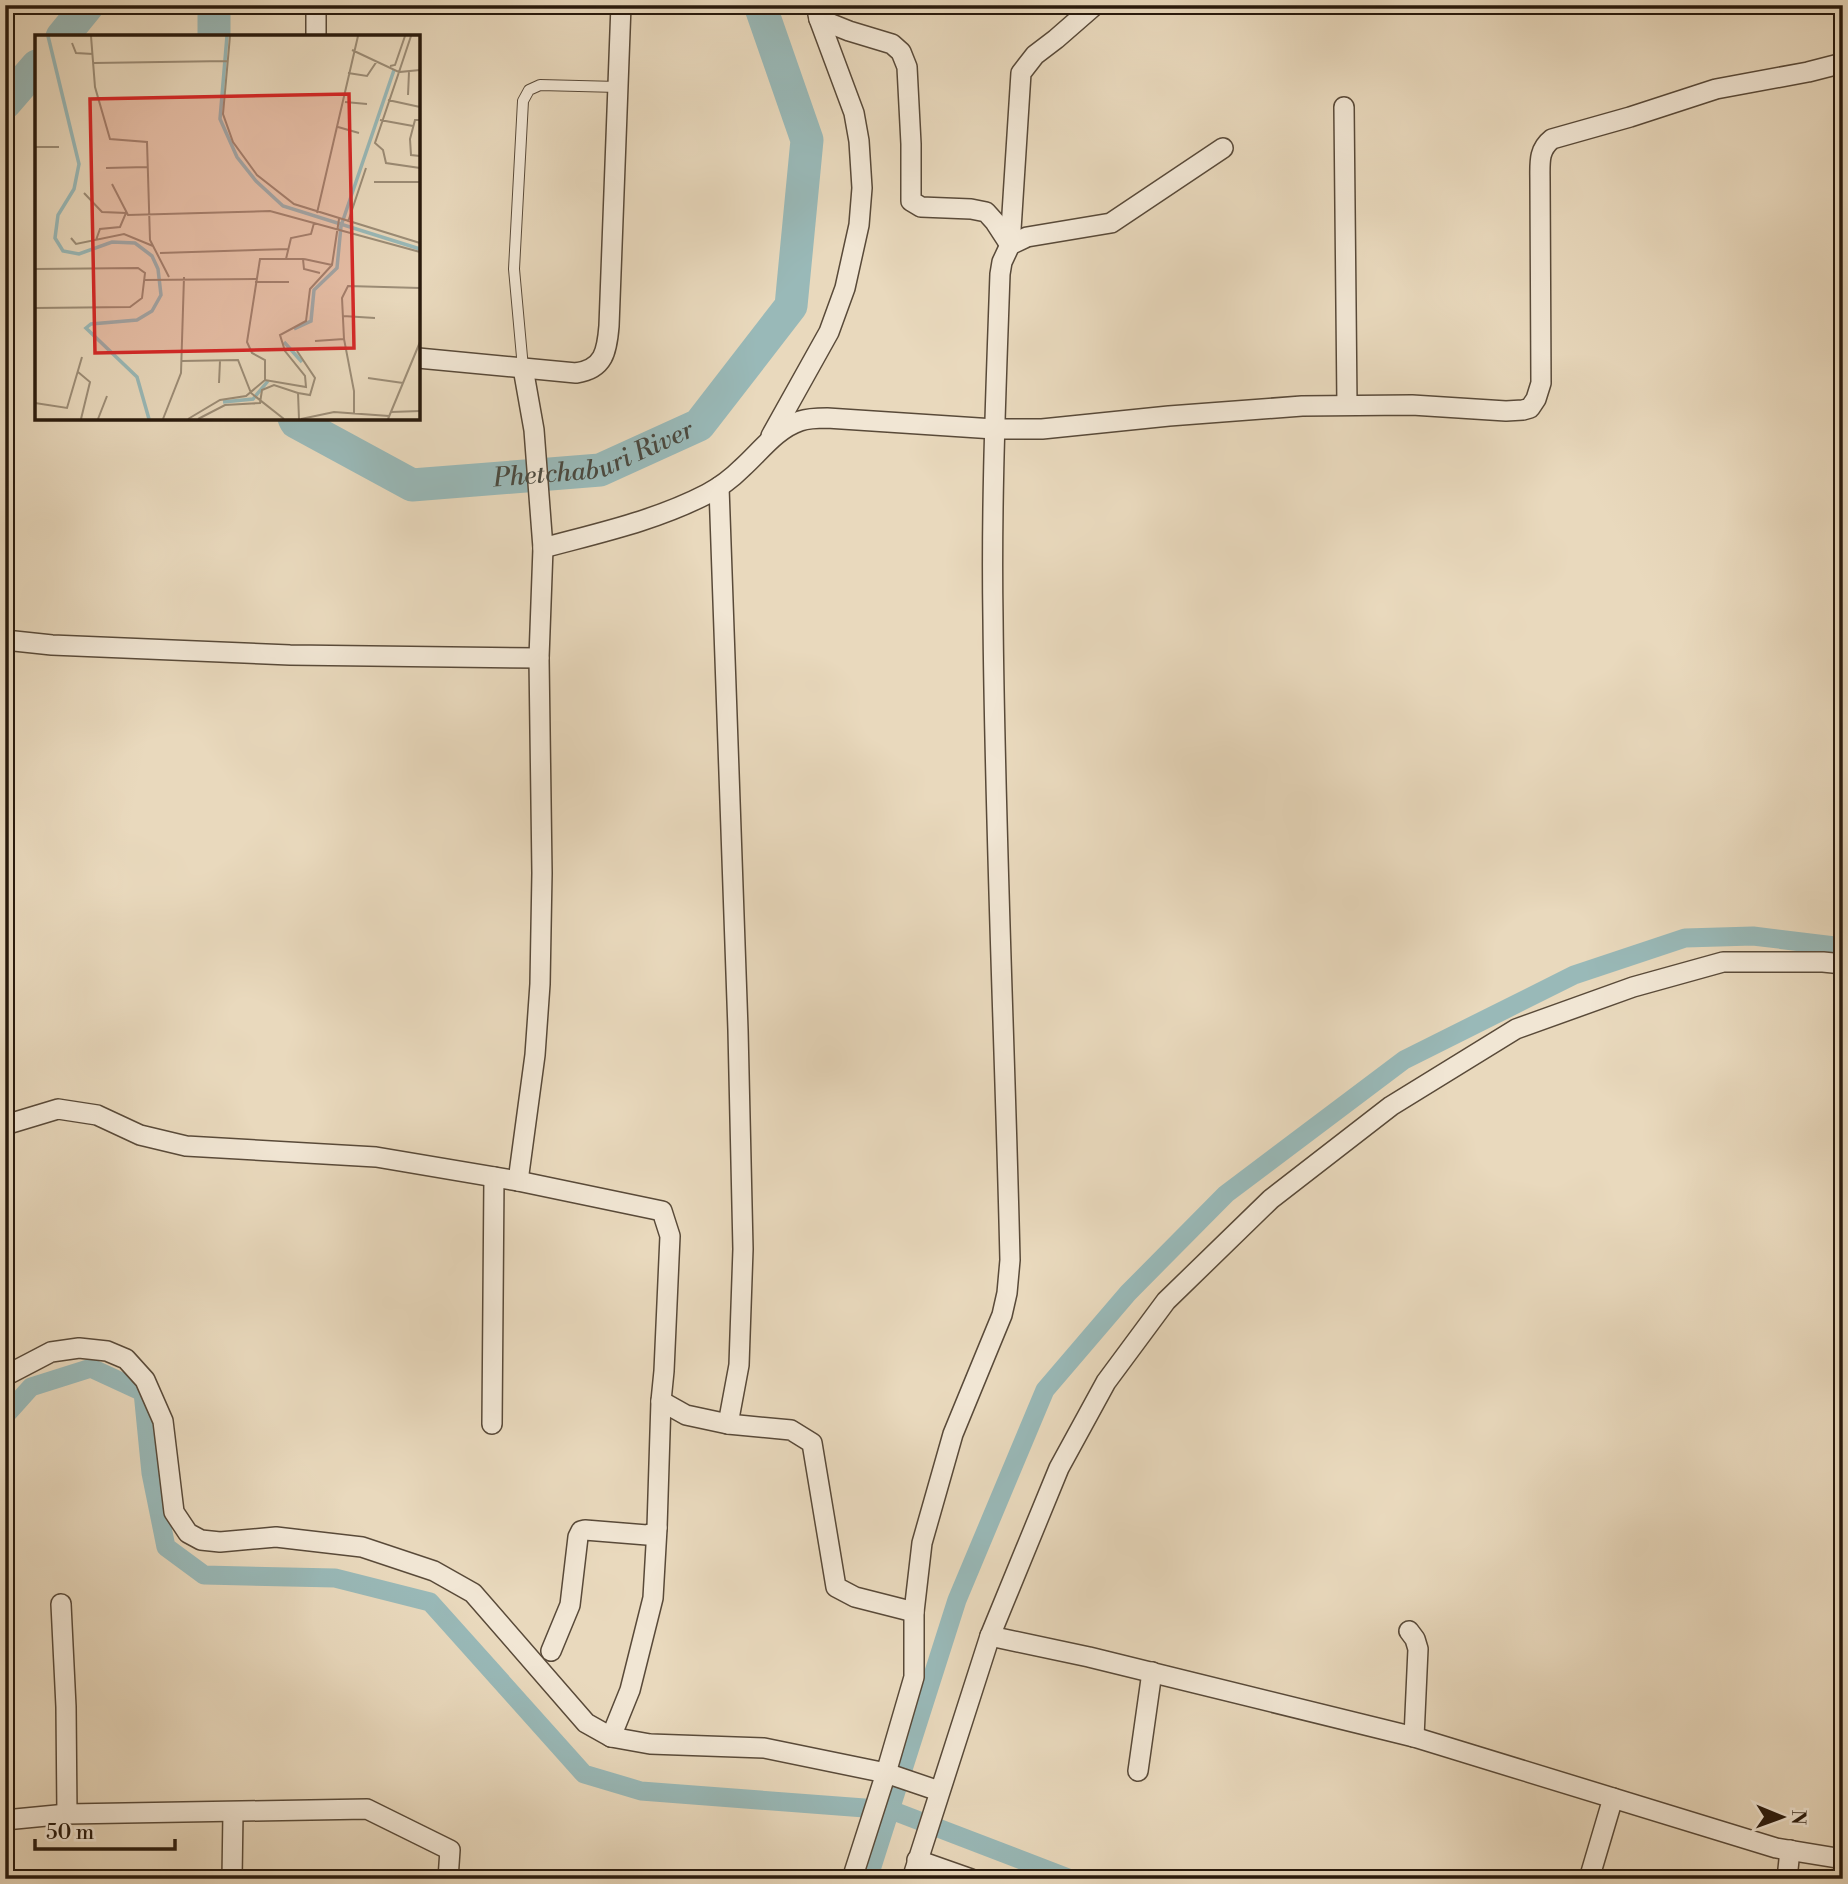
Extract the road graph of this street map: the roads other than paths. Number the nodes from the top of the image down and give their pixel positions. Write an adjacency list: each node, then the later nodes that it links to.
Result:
1 (316, 5): 5 (street)
2 (621, 5): 7 (street)
3 (1094, 5): 10 (street)
4 (817, 12): 10 (street); 15 (street)
5 (316, 35)
6 (1843, 62): 13 (street)
7 (618, 87): 12 (street); 12 (lane)
8 (1344, 107): 13 (street)
9 (1223, 148): 10 (street)
10 (1010, 245): 14 (street)
11 (420, 358): 12 (street)
12 (523, 368): 17 (street)
13 (1348, 405): 14 (street)
14 (994, 429): 15 (street); 30 (street)
15 (768, 441): 16 (street)
16 (719, 486): 17 (street); 27 (street)
17 (542, 548): 19 (street)
18 (5, 639): 19 (street)
19 (539, 658): 23 (street)
20 (1843, 964): 32 (street)
21 (5, 1125): 22 (street)
22 (494, 1177): 23 (street); 26 (street)
23 (518, 1181): 25 (street)
24 (5, 1376): 35 (street)
25 (661, 1401): 27 (street); 28 (street)
26 (492, 1424)
27 (728, 1424): 30 (street)
28 (657, 1528): 33 (street); 35 (street)
29 (61, 1604): 42 (street)
30 (914, 1612): 38 (street)
31 (1409, 1631): 36 (street)
32 (990, 1636): 34 (street); 40 (street)
33 (551, 1651)
34 (1152, 1672): 36 (street); 37 (street)
35 (611, 1737): 38 (street)
36 (1413, 1737): 39 (street)
37 (1138, 1771)
38 (883, 1782): 40 (street); 49 (street)
39 (1614, 1798): 44 (street); 51 (street)
40 (937, 1799): 46 (street)
41 (233, 1812): 42 (street); 47 (street); 48 (street)
42 (67, 1814): 43 (street)
43 (5, 1820)
44 (1790, 1850): 45 (street); 52 (street)
45 (1843, 1859)
46 (916, 1863): 50 (street)
47 (232, 1879)
48 (448, 1879)
49 (852, 1879)
50 (971, 1879)
51 (1589, 1879)
52 (1787, 1879)

